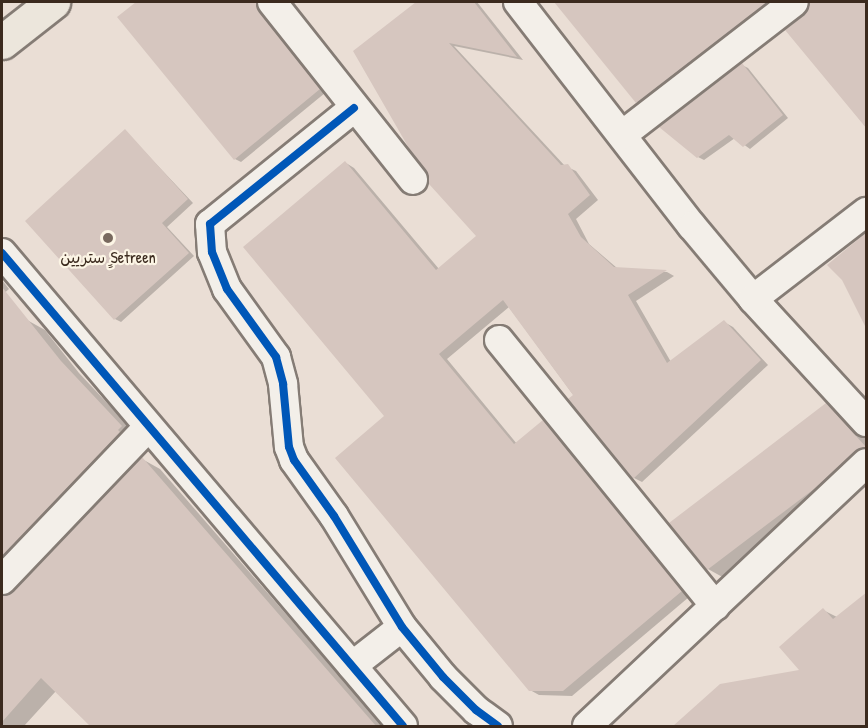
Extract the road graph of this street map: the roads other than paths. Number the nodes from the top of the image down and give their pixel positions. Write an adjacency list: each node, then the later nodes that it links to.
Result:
1 (53, 2): 5 (main road)
2 (272, 2): 6 (street)
3 (518, 2): 7 (street)
4 (794, 2): 7 (street)
5 (2, 42)
6 (354, 108): 8 (street); 18 (street)
7 (622, 135): 11 (street)
8 (412, 180)
9 (867, 212): 11 (street)
10 (2, 253): 14 (street)
11 (753, 299): 13 (street)
12 (500, 340): 17 (street)
13 (867, 422)
14 (148, 427): 16 (street); 19 (street)
15 (867, 463): 17 (street)
16 (2, 580)
17 (715, 606): 22 (street)
18 (402, 627): 19 (street); 21 (street)
19 (352, 666): 20 (street)
20 (402, 726)
21 (498, 726)
22 (587, 726)

